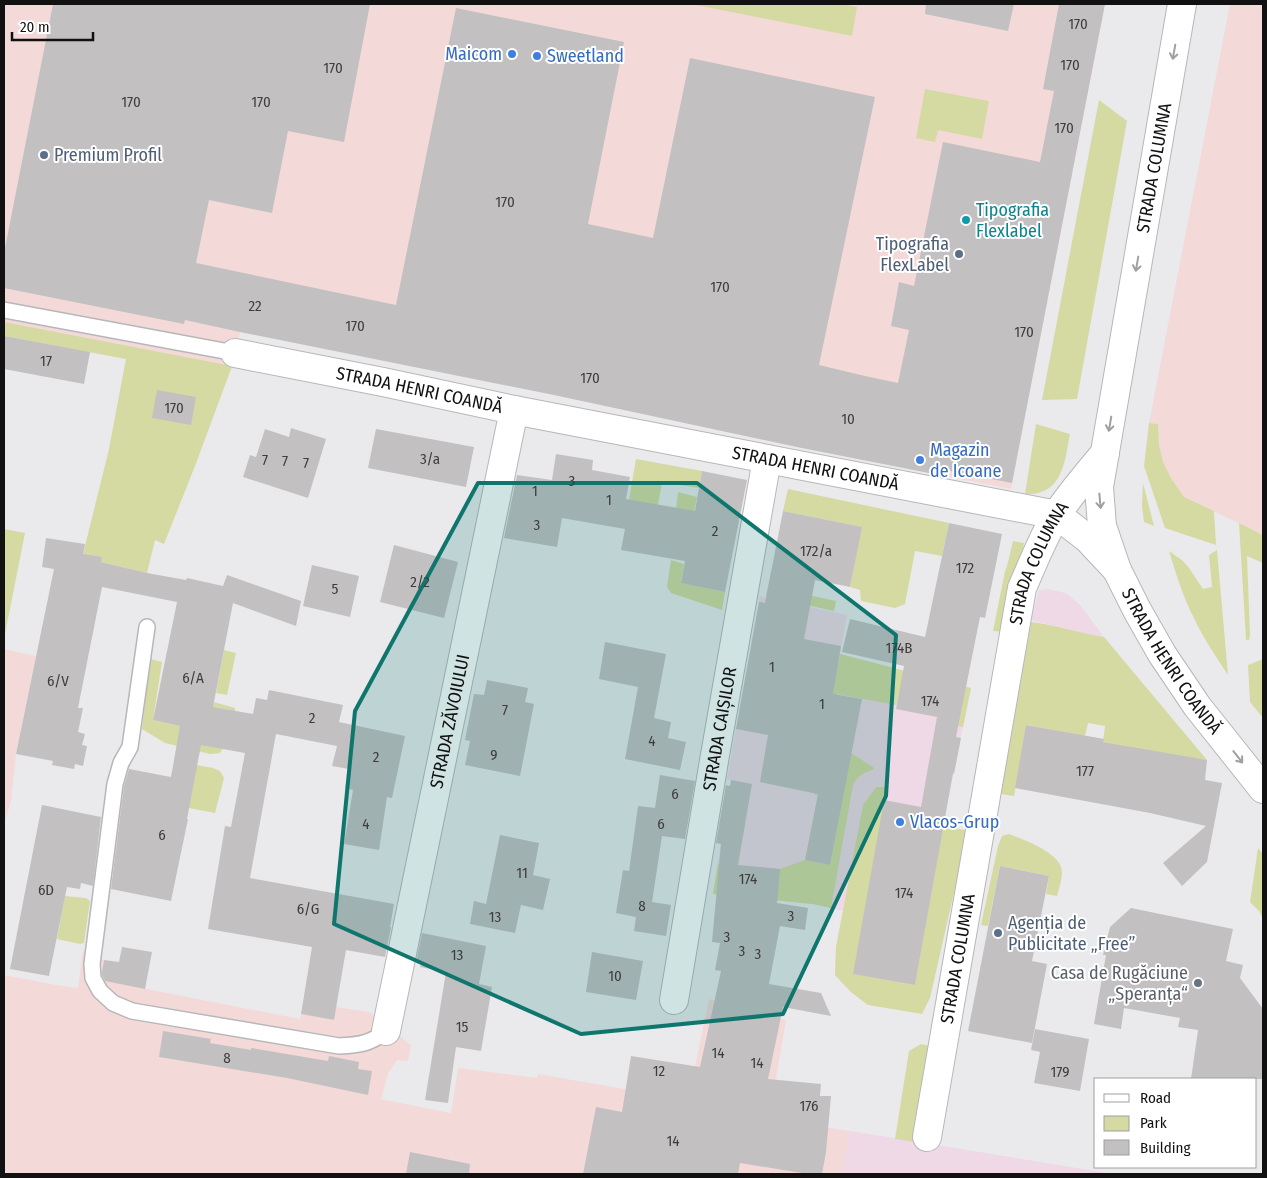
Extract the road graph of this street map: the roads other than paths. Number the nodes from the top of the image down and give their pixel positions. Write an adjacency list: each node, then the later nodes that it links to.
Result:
1 (1182, 4): 5 (street, STRADA COLUMNA, one-way to 5)
2 (4, 310): 3 (lane)
3 (235, 353): 4 (street, STRADA HENRI COANDĂ)
4 (514, 410): 6 (street, STRADA HENRI COANDĂ); 12 (street, STRADA ZĂVOIULUI)
5 (1105, 453): 7 (street, STRADA COLUMNA); 8 (street, one-way to 8)
6 (767, 459): 7 (street, STRADA HENRI COANDĂ); 11 (street, STRADA CAIȘILOR)
7 (1057, 515): 8 (street, STRADA HENRI COANDĂ); 13 (street, STRADA COLUMNA)
8 (1117, 570): 10 (street, STRADA HENRI COANDĂ, one-way to 10)
9 (147, 627): 12 (lane)
10 (1263, 789)
11 (674, 1000)
12 (386, 1031)
13 (927, 1138)

